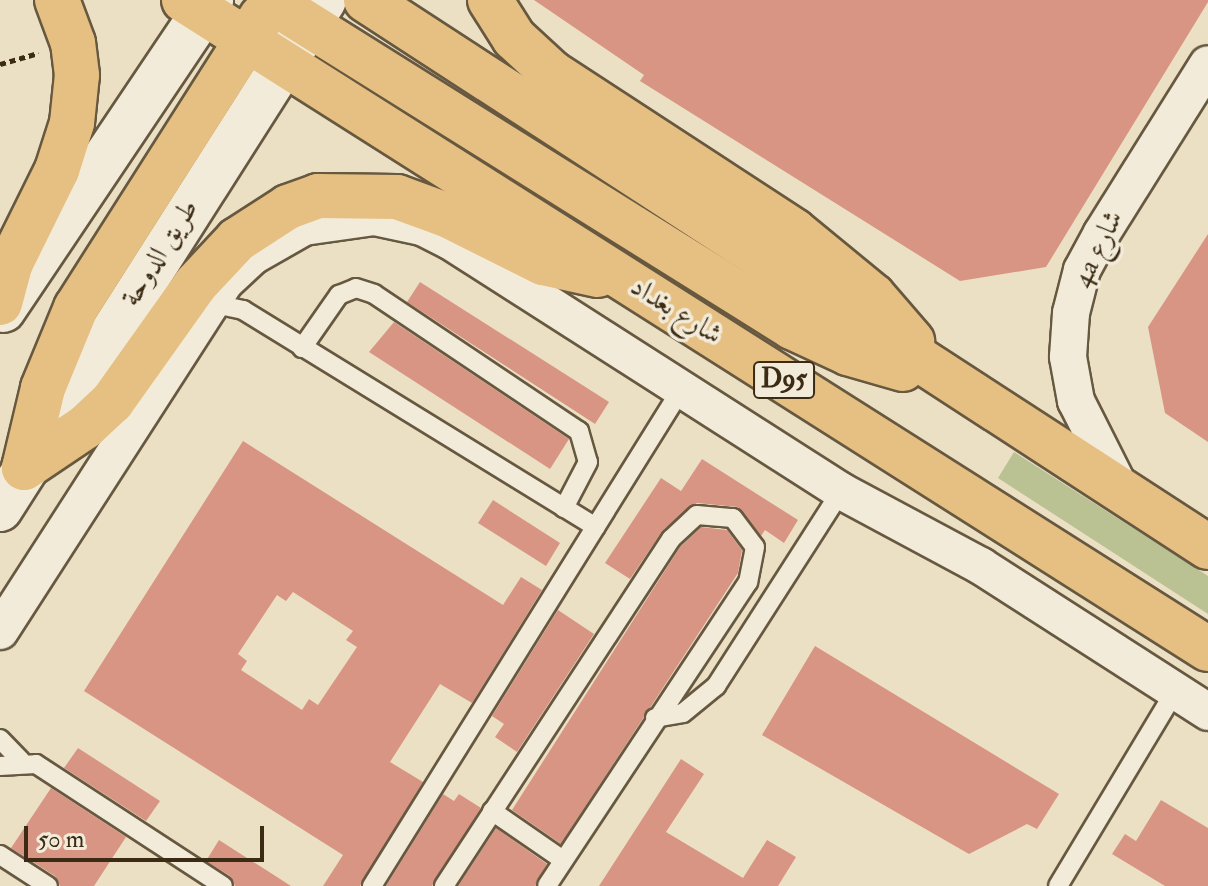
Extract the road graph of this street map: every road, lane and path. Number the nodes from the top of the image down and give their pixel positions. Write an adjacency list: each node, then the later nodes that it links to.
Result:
1 (57, 0): 11 (main road)
2 (271, 0): 6 (main road); 7 (main road)
3 (366, 0): 15 (main road)
4 (490, 0): 15 (main road)
5 (199, 4): 7 (main road, شارع بغداد / D95); 13 (main road)
6 (316, 12): 8 (main road, طريق الدوحة); 15 (main road)
7 (246, 40): 8 (main road, شارع بغداد / D95); 17 (main road)
8 (283, 63): 10 (main road, شارع بغداد / D95); 17 (main road, طريق الدوحة)
9 (1208, 64): 19 (street, 4a شارع)
10 (621, 276): 17 (main road); 25 (main road, شارع بغداد / D95)
11 (0, 303)
12 (208, 304): 14 (lane); 16 (street); 24 (street)
13 (0, 315)
14 (302, 348): 20 (lane); 20 (lane)
15 (937, 376): 19 (main road)
16 (682, 388): 18 (street); 22 (lane)
17 (24, 468): 21 (main road, طريق الدوحة)
18 (841, 491): 26 (street); 28 (lane)
19 (1124, 494): 23 (main road)
20 (564, 508): 22 (lane)
21 (0, 509)
22 (596, 527): 37 (lane)
23 (1208, 547)
24 (0, 631)
25 (1208, 649)
26 (1176, 690): 27 (street); 40 (lane)
27 (1208, 712)
28 (655, 718): 32 (lane); 34 (lane)
29 (0, 739): 30 (lane)
30 (21, 761): 31 (lane); 36 (lane)
31 (0, 766)
32 (492, 811): 34 (lane); 38 (lane)
33 (0, 855): 35 (lane)
34 (563, 860): 39 (lane)
35 (48, 886)
36 (223, 886)
37 (372, 886)
38 (444, 886)
39 (547, 886)
40 (1058, 886)

